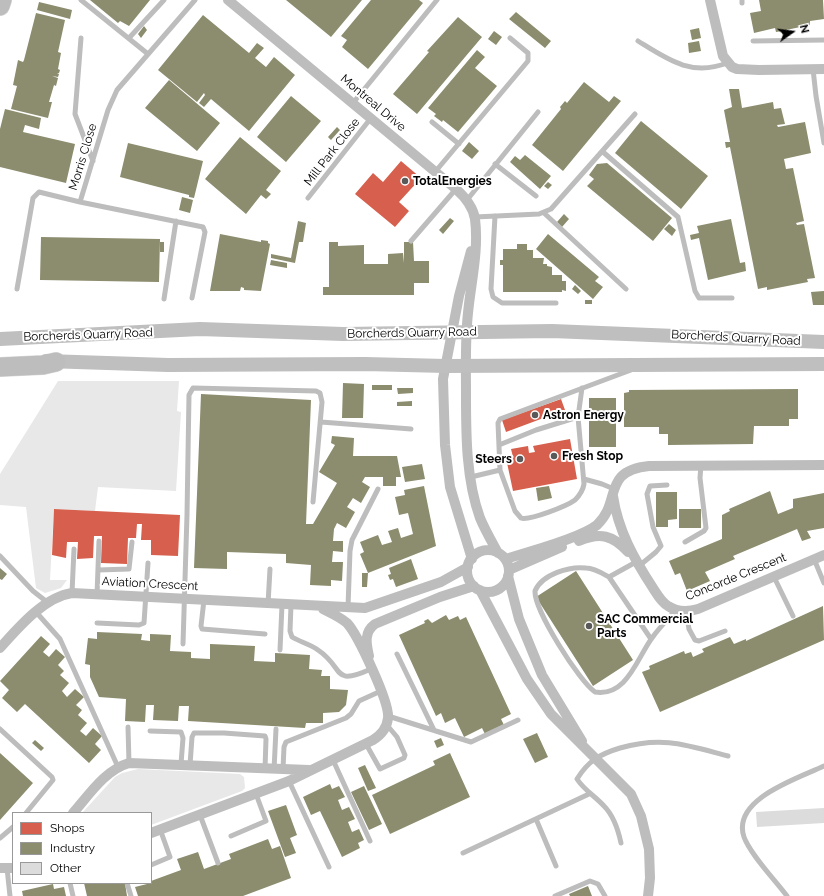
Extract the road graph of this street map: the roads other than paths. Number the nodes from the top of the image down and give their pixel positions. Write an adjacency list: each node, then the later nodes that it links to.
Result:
1 (2, 0): 8 (highway)
2 (81, 0): 10 (lane)
3 (164, 0): 10 (lane)
4 (195, 0): 15 (lane, Morris Close)
5 (437, 0): 19 (lane)
6 (710, 0): 16 (street)
7 (230, 1): 19 (street, Montreal Drive)
8 (0, 6)
9 (81, 38): 27 (lane)
10 (129, 38): 15 (lane)
11 (510, 38): 25 (lane)
12 (824, 40): 14 (lane)
13 (638, 41): 16 (lane)
14 (753, 41)
15 (148, 54): 27 (lane, Morris Close)
16 (727, 63): 17 (street)
17 (813, 69): 18 (street); 24 (lane)
18 (824, 69)
19 (353, 103): 22 (street, Montreal Drive)
20 (538, 112): 28 (lane)
21 (635, 114): 26 (lane)
22 (371, 118): 29 (street, Montreal Drive); 32 (lane, Mill Park Close)
23 (432, 122): 25 (lane)
24 (824, 143)
25 (459, 144): 29 (lane)
26 (603, 152): 35 (lane); 44 (lane)
27 (93, 161): 34 (lane, Morris Close)
28 (495, 164): 31 (lane); 33 (lane)
29 (435, 172): 30 (street, Montreal Drive)
30 (456, 189): 33 (street, Montreal Drive); 39 (lane)
31 (536, 196)
32 (308, 198)
33 (467, 200): 37 (street, Montreal Drive)
34 (80, 202): 38 (lane, Morris Close); 41 (lane)
35 (544, 213): 36 (lane); 42 (lane)
36 (495, 216): 37 (lane); 46 (lane)
37 (475, 218): 40 (street, Montreal Drive)
38 (176, 221): 43 (lane, Morris Close); 45 (lane)
39 (411, 241)
40 (475, 242): 47 (street, Montreal Drive); 48 (street, Montreal Drive)
41 (17, 289)
42 (626, 289)
43 (192, 298)
44 (732, 298)
45 (164, 299)
46 (556, 303)
47 (452, 331): 48 (main road, Borcherds Quarry Road); 49 (main road, Borcherds Quarry Road); 55 (street, Montreal Drive)
48 (467, 332): 50 (main road, Borcherds Quarry Road); 56 (street, Montreal Drive)
49 (0, 339)
50 (824, 342)
51 (0, 360): 52 (main road, Borcherds Quarry Road)
52 (56, 362): 55 (main road, Borcherds Quarry Road); 57 (highway)
53 (824, 364): 54 (main road, Borcherds Quarry Road)
54 (640, 365): 56 (main road, Borcherds Quarry Road); 58 (lane)
55 (446, 366): 56 (main road, Borcherds Quarry Road); 82 (street, Montreal Drive)
56 (465, 366): 66 (street, Montreal Drive)
57 (0, 367)
58 (582, 388): 59 (lane); 62 (lane)
59 (578, 417): 62 (lane); 67 (lane)
60 (321, 422): 61 (lane); 71 (lane); 93 (lane)
61 (411, 429)
62 (499, 445): 65 (lane)
63 (701, 465): 64 (street); 70 (street); 74 (lane)
64 (824, 465)
65 (500, 470): 66 (lane); 67 (lane)
66 (471, 476): 78 (street, Montreal Drive)
67 (584, 479): 70 (lane)
68 (667, 485): 80 (lane)
69 (378, 489): 99 (lane)
70 (613, 492): 78 (street); 80 (street, Concorde Crescent)
71 (313, 502)
72 (99, 541): 84 (lane)
73 (132, 542): 84 (lane)
74 (685, 542)
75 (74, 549): 90 (lane)
76 (824, 555): 79 (street, Concorde Crescent)
77 (0, 556): 95 (lane)
78 (501, 556): 82 (street); 85 (street)
79 (814, 559): 87 (street, Concorde Crescent); 88 (lane)
80 (636, 562): 85 (street, Concorde Crescent); 86 (lane); 100 (street, Concorde Crescent)
81 (148, 563): 92 (lane)
82 (470, 563): 89 (street); 99 (street, Aviation Crescent)
83 (270, 569): 96 (lane)
84 (98, 570): 91 (lane)
85 (509, 573): 89 (street); 121 (street)
86 (609, 577): 106 (lane); 106 (lane)
87 (774, 577): 100 (street, Concorde Crescent); 102 (lane)
88 (824, 583)
89 (477, 588): 111 (street, Aviation Crescent); 121 (street)
90 (72, 593): 91 (street, Aviation Crescent); 95 (street, Aviation Crescent)
91 (97, 595): 92 (street, Aviation Crescent)
92 (146, 597): 93 (street, Aviation Crescent); 103 (lane)
93 (184, 599): 94 (street, Aviation Crescent); 107 (lane)
94 (204, 600): 96 (street, Aviation Crescent); 105 (lane)
95 (47, 602): 101 (street, Aviation Crescent)
96 (268, 604): 97 (street, Aviation Crescent)
97 (286, 605): 98 (street, Aviation Crescent); 109 (lane); 111 (lane)
98 (319, 607): 99 (street, Aviation Crescent); 111 (street, Aviation Crescent)
99 (348, 608)
100 (681, 610): 104 (lane); 106 (lane)
101 (36, 612): 108 (street, Aviation Crescent); 128 (lane)
102 (793, 616)
103 (97, 623)
104 (725, 631)
105 (265, 634)
106 (651, 639)
107 (183, 644)
108 (1, 645)
109 (280, 650)
110 (397, 654): 118 (lane)
111 (371, 667): 112 (street, Aviation Crescent)
112 (381, 691): 113 (street, Aviation Crescent); 129 (lane)
113 (387, 720): 118 (lane); 120 (street); 120 (lane)
114 (518, 720): 118 (lane)
115 (128, 726): 125 (lane)
116 (0, 729): 134 (lane)
117 (276, 729): 129 (lane)
118 (434, 730)
119 (150, 731): 126 (lane)
120 (366, 744): 124 (street)
121 (584, 745): 123 (street)
122 (728, 756): 123 (lane)
123 (595, 757): 133 (lane); 157 (street)
124 (333, 760): 130 (street); 142 (lane)
125 (129, 763): 126 (street); 128 (street)
126 (186, 765): 129 (street); 129 (lane)
127 (824, 766): 158 (lane)
128 (118, 767): 135 (street)
129 (274, 770): 130 (street)
130 (312, 770): 131 (street)
131 (289, 780): 132 (street); 149 (lane)
132 (256, 794): 136 (street); 140 (lane)
133 (589, 794): 137 (lane); 143 (lane)
134 (27, 812)
135 (74, 812)
136 (200, 815): 139 (street); 145 (lane)
137 (536, 819): 144 (lane); 147 (lane)
138 (12, 828): 141 (lane)
139 (156, 831): 146 (lane)
140 (231, 836)
141 (0, 838)
142 (370, 841)
143 (621, 843)
144 (463, 853)
145 (218, 863)
146 (152, 865)
147 (556, 866)
148 (6, 868): 152 (lane)
149 (329, 868)
150 (70, 884): 153 (lane)
151 (127, 884): 154 (lane)
152 (10, 896)
153 (73, 896)
154 (131, 896)
155 (555, 896): 156 (lane)
156 (605, 896)
157 (648, 896)
158 (787, 896)

